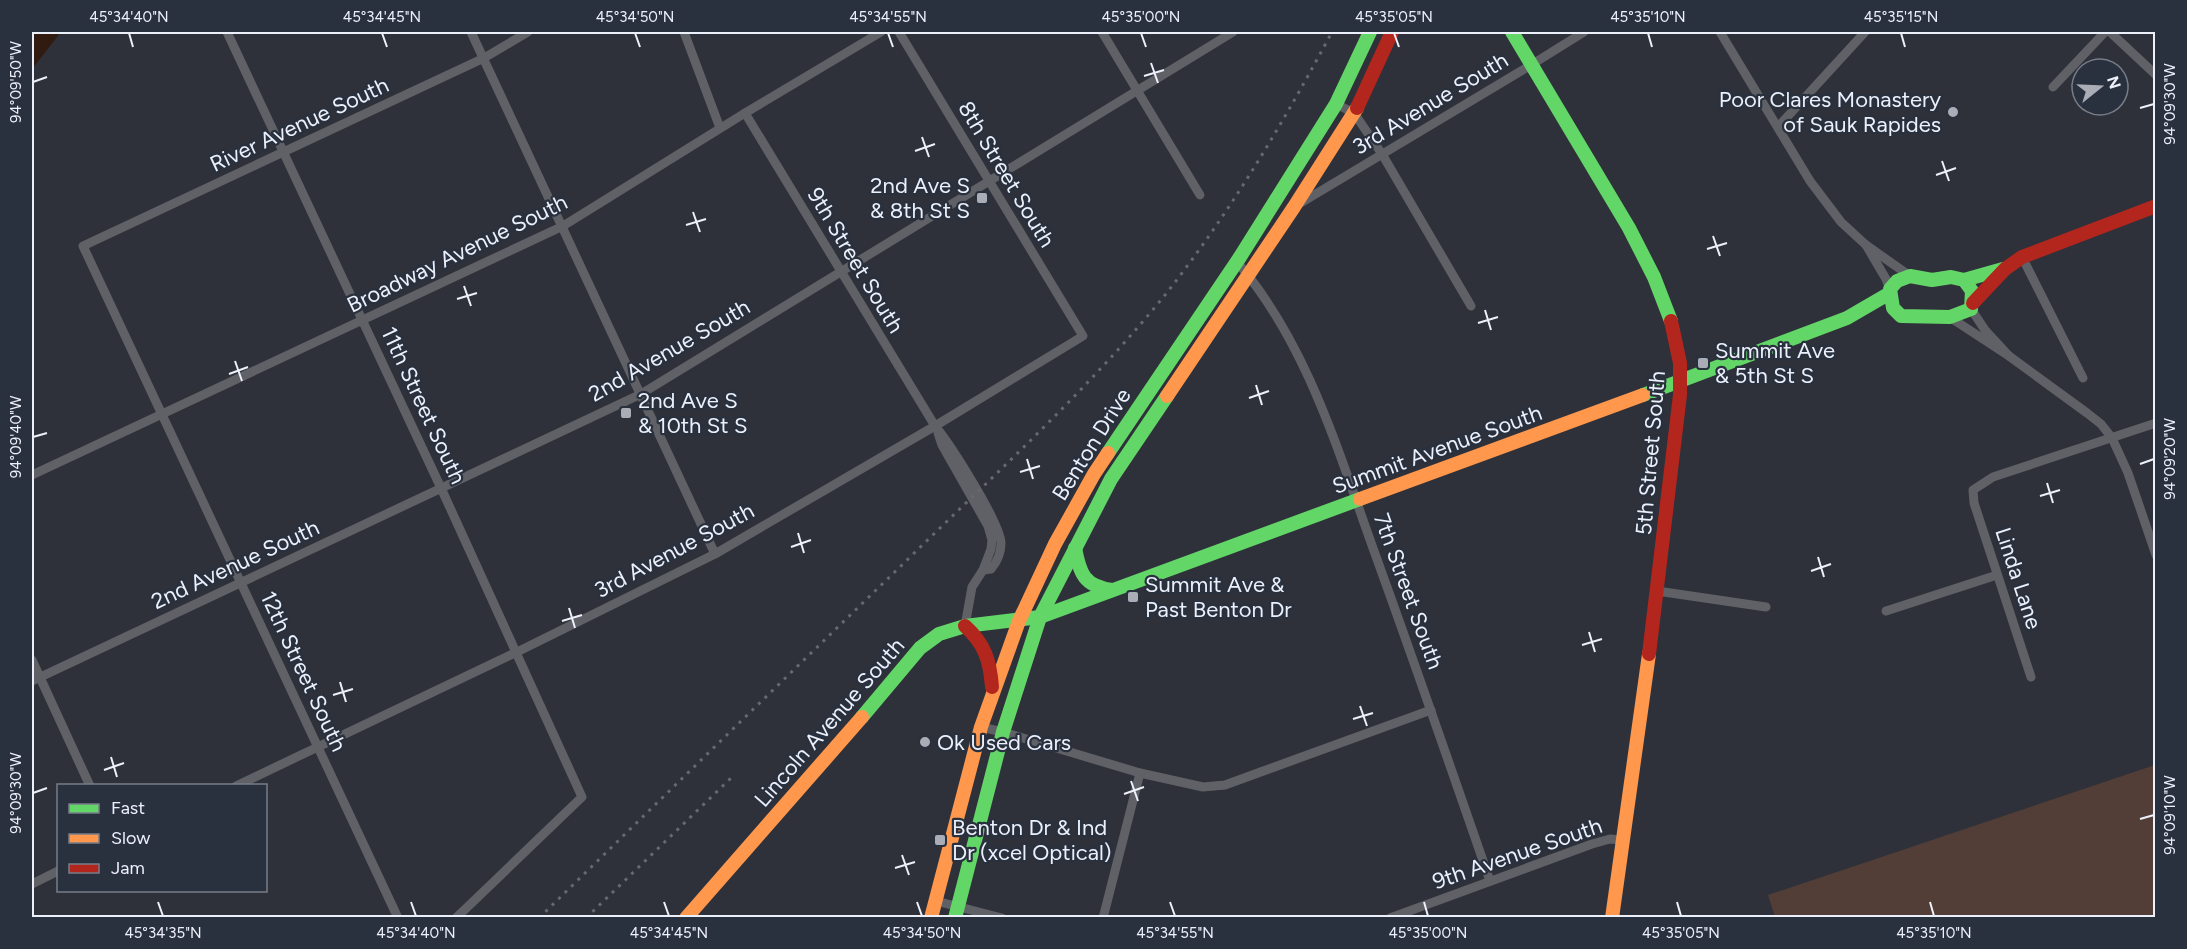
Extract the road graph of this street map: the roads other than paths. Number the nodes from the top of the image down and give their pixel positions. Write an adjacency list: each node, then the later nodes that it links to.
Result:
1 (227, 32): 27 (street, 11th Street South)
2 (471, 32): 17 (street)
3 (528, 32): 17 (street, River Avenue South)
4 (684, 32): 26 (street)
5 (881, 32): 23 (street, Broadway Avenue South)
6 (899, 32): 29 (street, 8th Street South)
7 (1102, 32): 21 (street)
8 (1233, 32): 21 (street, 2nd Avenue South)
9 (1370, 32): 22 (street, Benton Drive)
10 (1392, 32): 24 (street, Benton Drive)
11 (1512, 32): 18 (street, 5th Street South)
12 (1584, 32): 18 (street, 3rd Avenue South)
13 (1720, 32): 25 (street)
14 (1865, 32): 25 (street)
15 (2105, 32): 20 (street)
16 (2110, 32): 19 (street)
17 (484, 58): 27 (street, River Avenue South); 33 (street)
18 (1531, 65): 28 (street, 3rd Avenue South); 53 (street, 5th Street South)
19 (2156, 75)
20 (2053, 87)
21 (1138, 90): 29 (street, 2nd Avenue South); 30 (street)
22 (1335, 104): 24 (street); 37 (street, Benton Drive)
23 (745, 113): 26 (street, Broadway Avenue South); 39 (street, 9th Street South)
24 (1354, 113): 28 (street); 31 (street, Benton Drive)
25 (1778, 127): 34 (street)
26 (720, 128): 33 (street, Broadway Avenue South)
27 (283, 154): 35 (street, River Avenue South); 49 (street, 11th Street South)
28 (1382, 154): 31 (street, 3rd Avenue South); 44 (street)
29 (989, 181): 39 (street, 2nd Avenue South); 50 (street, 8th Street South)
30 (1200, 195)
31 (1294, 207): 40 (street, Benton Drive)
32 (2156, 207): 36 (street, Summit Avenue South)
33 (562, 226): 49 (street, Broadway Avenue South); 54 (street)
34 (1866, 245): 41 (street); 43 (street)
35 (83, 246): 55 (street, 12th Street South)
36 (2022, 257): 38 (street, Summit Avenue South); 52 (street)
37 (1237, 262): 40 (street, 7th Street South); 72 (street, Benton Drive)
38 (2005, 269): 42 (street, Summit Avenue South); 45 (street, Summit Avenue South)
39 (840, 272): 54 (street, 2nd Avenue South); 57 (street, 9th Street South)
40 (1248, 275): 61 (street, 7th Street South); 62 (street, Benton Drive)
41 (1910, 276): 42 (street, Summit Avenue South); 43 (street, Summit Avenue South)
42 (1964, 280): 45 (street)
43 (1890, 291): 46 (street); 47 (street, Summit Avenue South)
44 (1471, 306)
45 (1972, 306): 48 (street, Summit Avenue South); 51 (street)
46 (1898, 315): 47 (street, Summit Avenue South); 48 (street, Summit Avenue South)
47 (1847, 318): 53 (street, Summit Avenue South)
48 (1951, 318): 51 (street)
49 (362, 321): 55 (street, Broadway Avenue South); 60 (street, 11th Street South)
50 (1083, 336): 57 (street, 3rd Avenue South)
51 (2008, 356): 58 (street)
52 (2083, 378)
53 (1681, 380): 61 (street, Summit Avenue South); 68 (street, 5th Street South)
54 (641, 394): 60 (street, 2nd Avenue South); 63 (street)
55 (162, 414): 59 (street, Broadway Avenue South); 66 (street, 12th Street South)
56 (2156, 423): 58 (street)
57 (935, 426): 63 (street, 3rd Avenue South); 73 (street, 9th Street South)
58 (2112, 438): 64 (street); 65 (street, Linda Lane)
59 (32, 475)
60 (441, 488): 66 (street, 2nd Avenue South); 74 (street, 11th Street South)
61 (1356, 501): 67 (street, Summit Avenue South); 79 (street, 7th Street South)
62 (1075, 548): 67 (street); 71 (street, Benton Drive)
63 (715, 554): 74 (street, 3rd Avenue South)
64 (2156, 555)
65 (1997, 576): 70 (street); 76 (street, Linda Lane)
66 (241, 582): 77 (street, 2nd Avenue South); 82 (street, 12th Street South)
67 (1114, 590): 71 (street, Summit Avenue South)
68 (1657, 591): 69 (street); 86 (street, 5th Street South)
69 (1766, 607)
70 (1886, 611)
71 (1040, 617): 72 (street, Lincoln Avenue South); 81 (street, Benton Drive)
72 (1018, 621): 73 (street, Lincoln Avenue South); 78 (street, Benton Drive)
73 (965, 626): 78 (street); 94 (street, Lincoln Avenue South)
74 (517, 652): 82 (street, 3rd Avenue South); 93 (street, 11th Street South)
75 (32, 660): 77 (street)
76 (2031, 677)
77 (35, 679): 84 (street)
78 (993, 693): 80 (street, Benton Drive)
79 (1431, 710): 83 (street); 88 (street, 7th Street South)
80 (981, 727): 81 (street); 90 (street, Benton Drive)
81 (1003, 732): 83 (street); 91 (street, Benton Drive)
82 (316, 746): 85 (street, 3rd Avenue South); 92 (street, 12th Street South)
83 (1140, 773): 97 (street)
84 (89, 784)
85 (240, 784)
86 (1623, 840): 88 (street, 9th Avenue South); 99 (street, 5th Street South)
87 (57, 872): 89 (street)
88 (1490, 881): 98 (street, 9th Avenue South)
89 (32, 884)
90 (936, 901): 91 (street); 95 (street, Benton Drive)
91 (956, 912): 96 (street)
92 (398, 918)
93 (456, 918)
94 (686, 918)
95 (931, 918)
96 (1002, 918)
97 (1103, 918)
98 (1390, 918)
99 (1612, 918)

